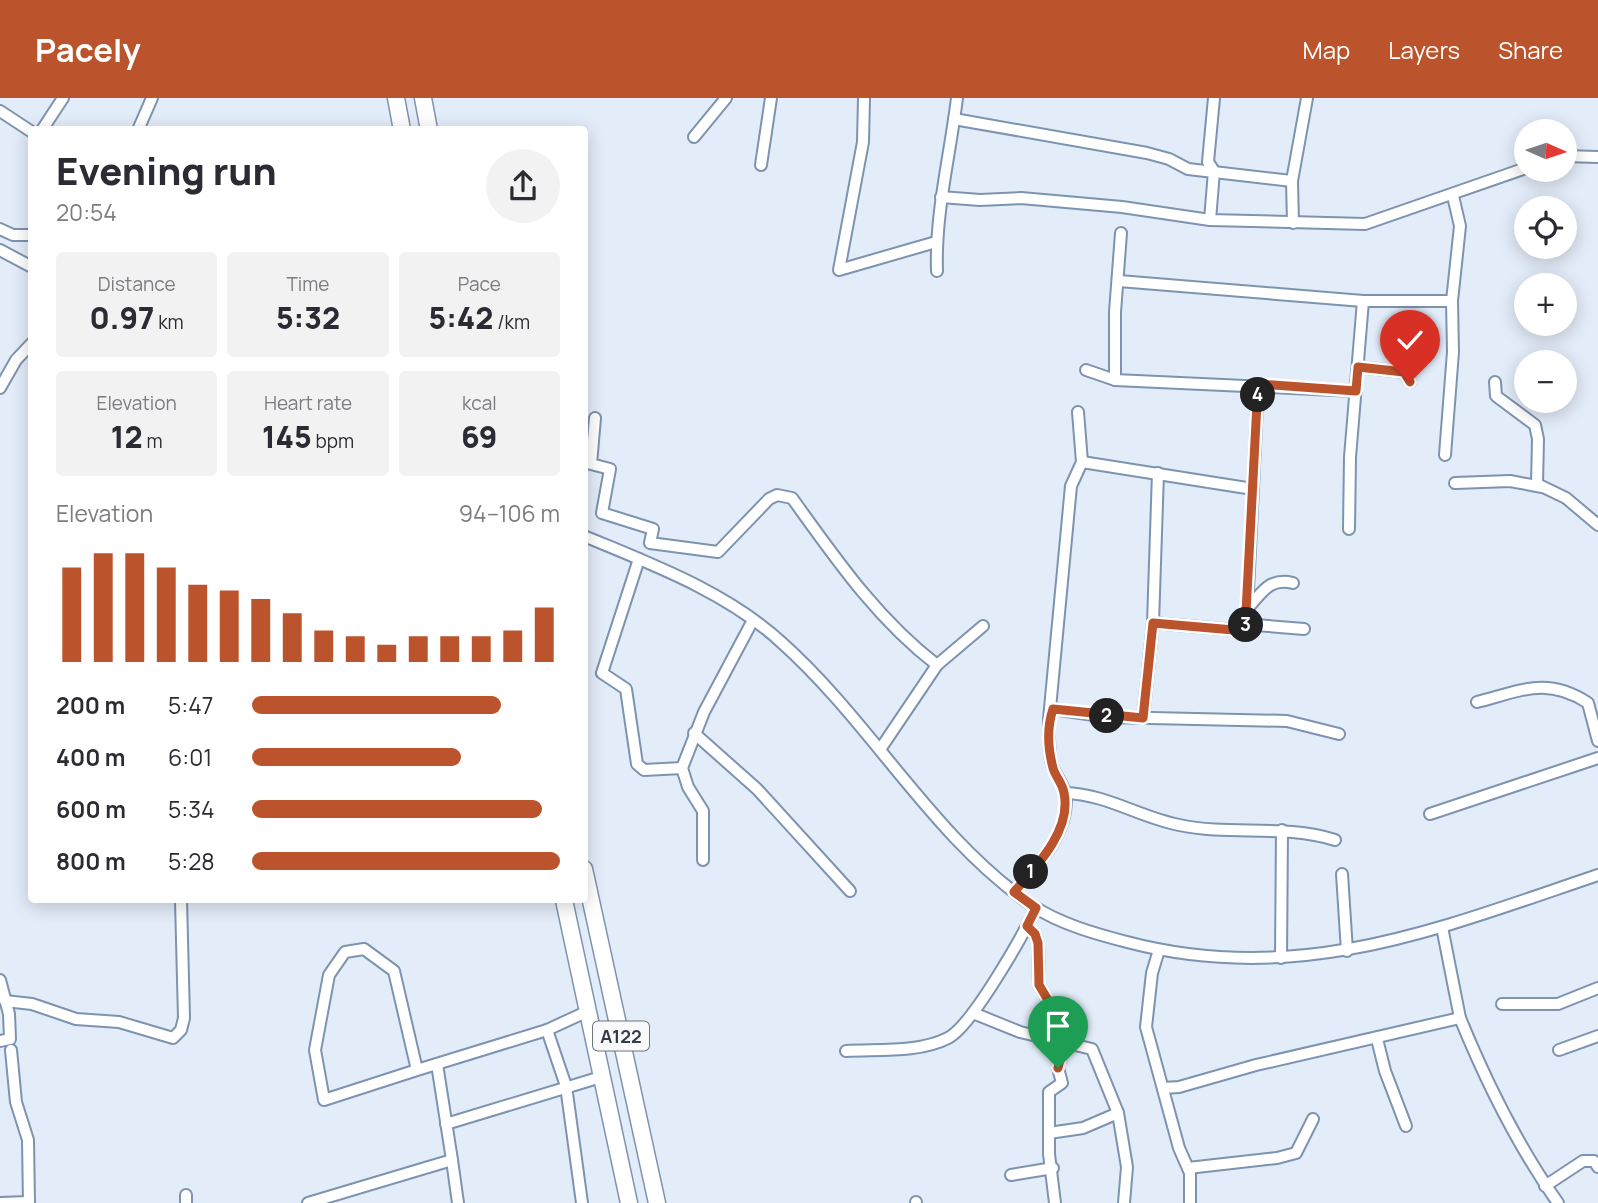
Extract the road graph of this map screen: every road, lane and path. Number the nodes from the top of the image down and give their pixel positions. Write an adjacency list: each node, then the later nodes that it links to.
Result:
1 (63, 98): 13 (street)
2 (152, 98): 14 (street)
3 (396, 98): 15 (highway)
4 (423, 98): 16 (highway)
5 (726, 98): 18 (street)
6 (771, 98): 21 (street)
7 (864, 98): 32 (street)
8 (957, 98): 12 (street)
9 (1214, 98): 22 (street)
10 (1307, 98): 24 (street)
11 (0, 111): 17 (street)
12 (954, 119): 22 (street); 26 (street)
13 (45, 126)
14 (140, 126)
15 (401, 126)
16 (428, 126)
17 (28, 129)
18 (694, 137)
19 (1577, 156): 20 (street)
20 (1598, 157)
21 (761, 165)
22 (1214, 171): 24 (street); 27 (street)
23 (1514, 173): 25 (street)
24 (1292, 181): 28 (street)
25 (1453, 196): 28 (street); 38 (street)
26 (941, 197): 27 (street); 32 (street)
27 (1210, 220): 28 (street)
28 (1293, 223)
29 (0, 229): 31 (street)
30 (1121, 233): 36 (street)
31 (28, 236)
32 (936, 242): 35 (street)
33 (0, 250): 34 (street)
34 (28, 265)
35 (937, 271)
36 (1119, 281): 37 (street); 42 (street)
37 (1363, 301): 38 (street); 40 (street)
38 (1452, 301): 50 (street)
39 (28, 347): 46 (street)
40 (1358, 367): 43 (street); 47 (street)
41 (1086, 370): 42 (street)
42 (1115, 380): 45 (street)
43 (1410, 382)
44 (1495, 382): 54 (street)
45 (1258, 384): 47 (street); 55 (street)
46 (0, 387)
47 (1356, 391): 57 (street)
48 (1078, 412): 51 (street)
49 (596, 418): 67 (street)
50 (1445, 455)
51 (1082, 462): 52 (street); 69 (street)
52 (1158, 473): 55 (street); 63 (street)
53 (1455, 483): 54 (street)
54 (1544, 487): 56 (street)
55 (1253, 489): 61 (street)
56 (1598, 525)
57 (1349, 529)
58 (588, 538): 59 (street)
59 (639, 559): 62 (street); 76 (street)
60 (1293, 583): 61 (street)
61 (1247, 609): 66 (street)
62 (753, 620): 71 (street); 74 (street)
63 (1153, 623): 66 (street); 70 (street)
64 (983, 626): 67 (street)
65 (1304, 629): 66 (street)
66 (1245, 631)
67 (937, 665): 74 (street)
68 (1476, 702): 73 (street)
69 (1053, 709): 70 (street); 77 (street)
70 (1143, 718): 72 (street)
71 (694, 733): 76 (street); 85 (street)
72 (1339, 734)
73 (1598, 741)
74 (881, 748): 86 (street)
75 (1598, 758): 78 (street)
76 (682, 768): 81 (street)
77 (1065, 793): 79 (street); 86 (street)
78 (1430, 814)
79 (1282, 830): 80 (street); 94 (street)
80 (1335, 840)
81 (703, 860)
82 (1342, 874): 93 (street)
83 (1598, 875): 91 (street)
84 (588, 887): 134 (highway, A122)
85 (850, 891)
86 (1014, 892): 89 (street)
87 (181, 903): 97 (street)
88 (565, 903): 99 (highway, A122)
89 (1036, 908): 90 (street); 92 (street)
90 (1027, 926): 100 (street); 106 (street)
91 (1442, 927): 93 (street); 101 (street)
92 (1159, 950): 94 (street); 115 (street)
93 (1348, 951): 94 (street)
94 (1281, 958)
95 (0, 980): 97 (street)
96 (1598, 988): 98 (street)
97 (5, 1002): 105 (street)
98 (1502, 1004)
99 (586, 1012): 102 (street); 112 (highway, A122)
100 (973, 1013): 106 (street); 109 (street)
101 (1460, 1018): 104 (street); 127 (street)
102 (547, 1030): 110 (street); 113 (street)
103 (1598, 1036): 108 (street)
104 (1377, 1039): 114 (street); 119 (street)
105 (0, 1041)
106 (1064, 1042): 116 (street); 120 (street)
107 (11, 1050): 129 (street)
108 (1559, 1050)
109 (846, 1051)
110 (437, 1064): 111 (street); 118 (street)
111 (417, 1070): 111 (street)
112 (601, 1077): 113 (street); 133 (highway, A122)
113 (566, 1087): 118 (street); 132 (street)
114 (1179, 1087): 115 (street); 121 (street)
115 (1163, 1088): 121 (street)
116 (1118, 1113): 120 (street); 136 (street)
117 (1313, 1119): 125 (street)
118 (446, 1124): 122 (street)
119 (1406, 1126)
120 (1049, 1133): 124 (street)
121 (1179, 1149): 125 (street)
122 (452, 1160): 130 (street); 131 (street)
123 (1598, 1167): 127 (street)
124 (1053, 1168): 126 (street); 135 (street)
125 (1188, 1168): 137 (street)
126 (1011, 1175)
127 (1545, 1186): 138 (street)
128 (0, 1203): 129 (street)
129 (29, 1203)
130 (309, 1203)
131 (458, 1203)
132 (582, 1203)
133 (629, 1203)
134 (657, 1203)
135 (1055, 1203)
136 (1124, 1203)
137 (1190, 1203)
138 (1558, 1203)

